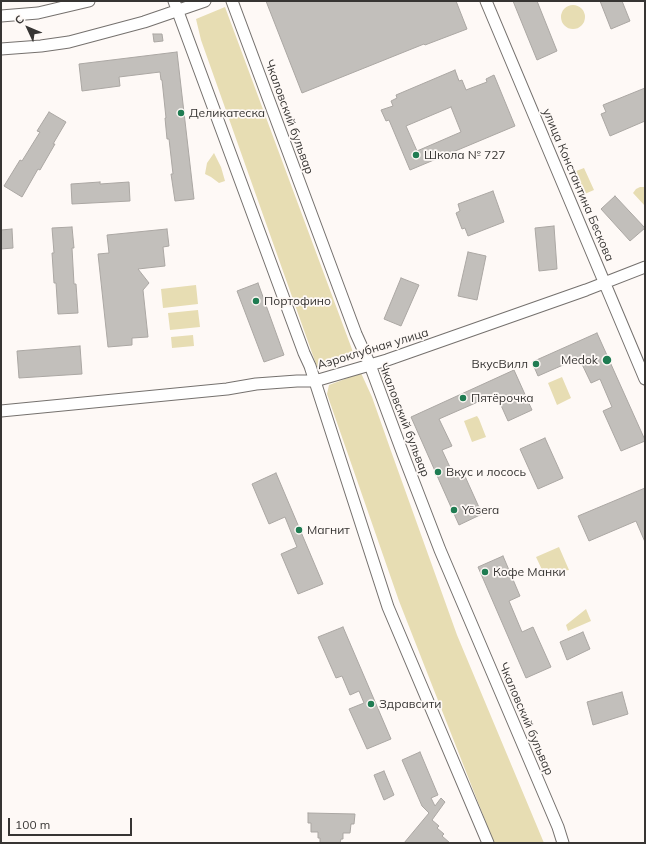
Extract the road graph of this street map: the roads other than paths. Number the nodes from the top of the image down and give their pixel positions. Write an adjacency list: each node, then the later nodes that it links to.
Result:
1 (89, 1): 6 (street)
2 (205, 1): 5 (street)
3 (232, 1): 10 (street, Чкаловский бульвар)
4 (486, 1): 9 (street, улица Константина Бескова)
5 (176, 6): 7 (street); 12 (street)
6 (1, 16)
7 (1, 49)
8 (645, 266): 9 (street, Аэроклубная улица)
9 (605, 282): 10 (street, Аэроклубная улица); 11 (street, улица Константина Бескова)
10 (370, 365): 12 (street, Аэроклубная улица); 15 (street, Чкаловский бульвар)
11 (645, 378)
12 (315, 381): 13 (street, Аэроклубная улица); 14 (street)
13 (1, 410)
14 (488, 843)
15 (563, 843)

